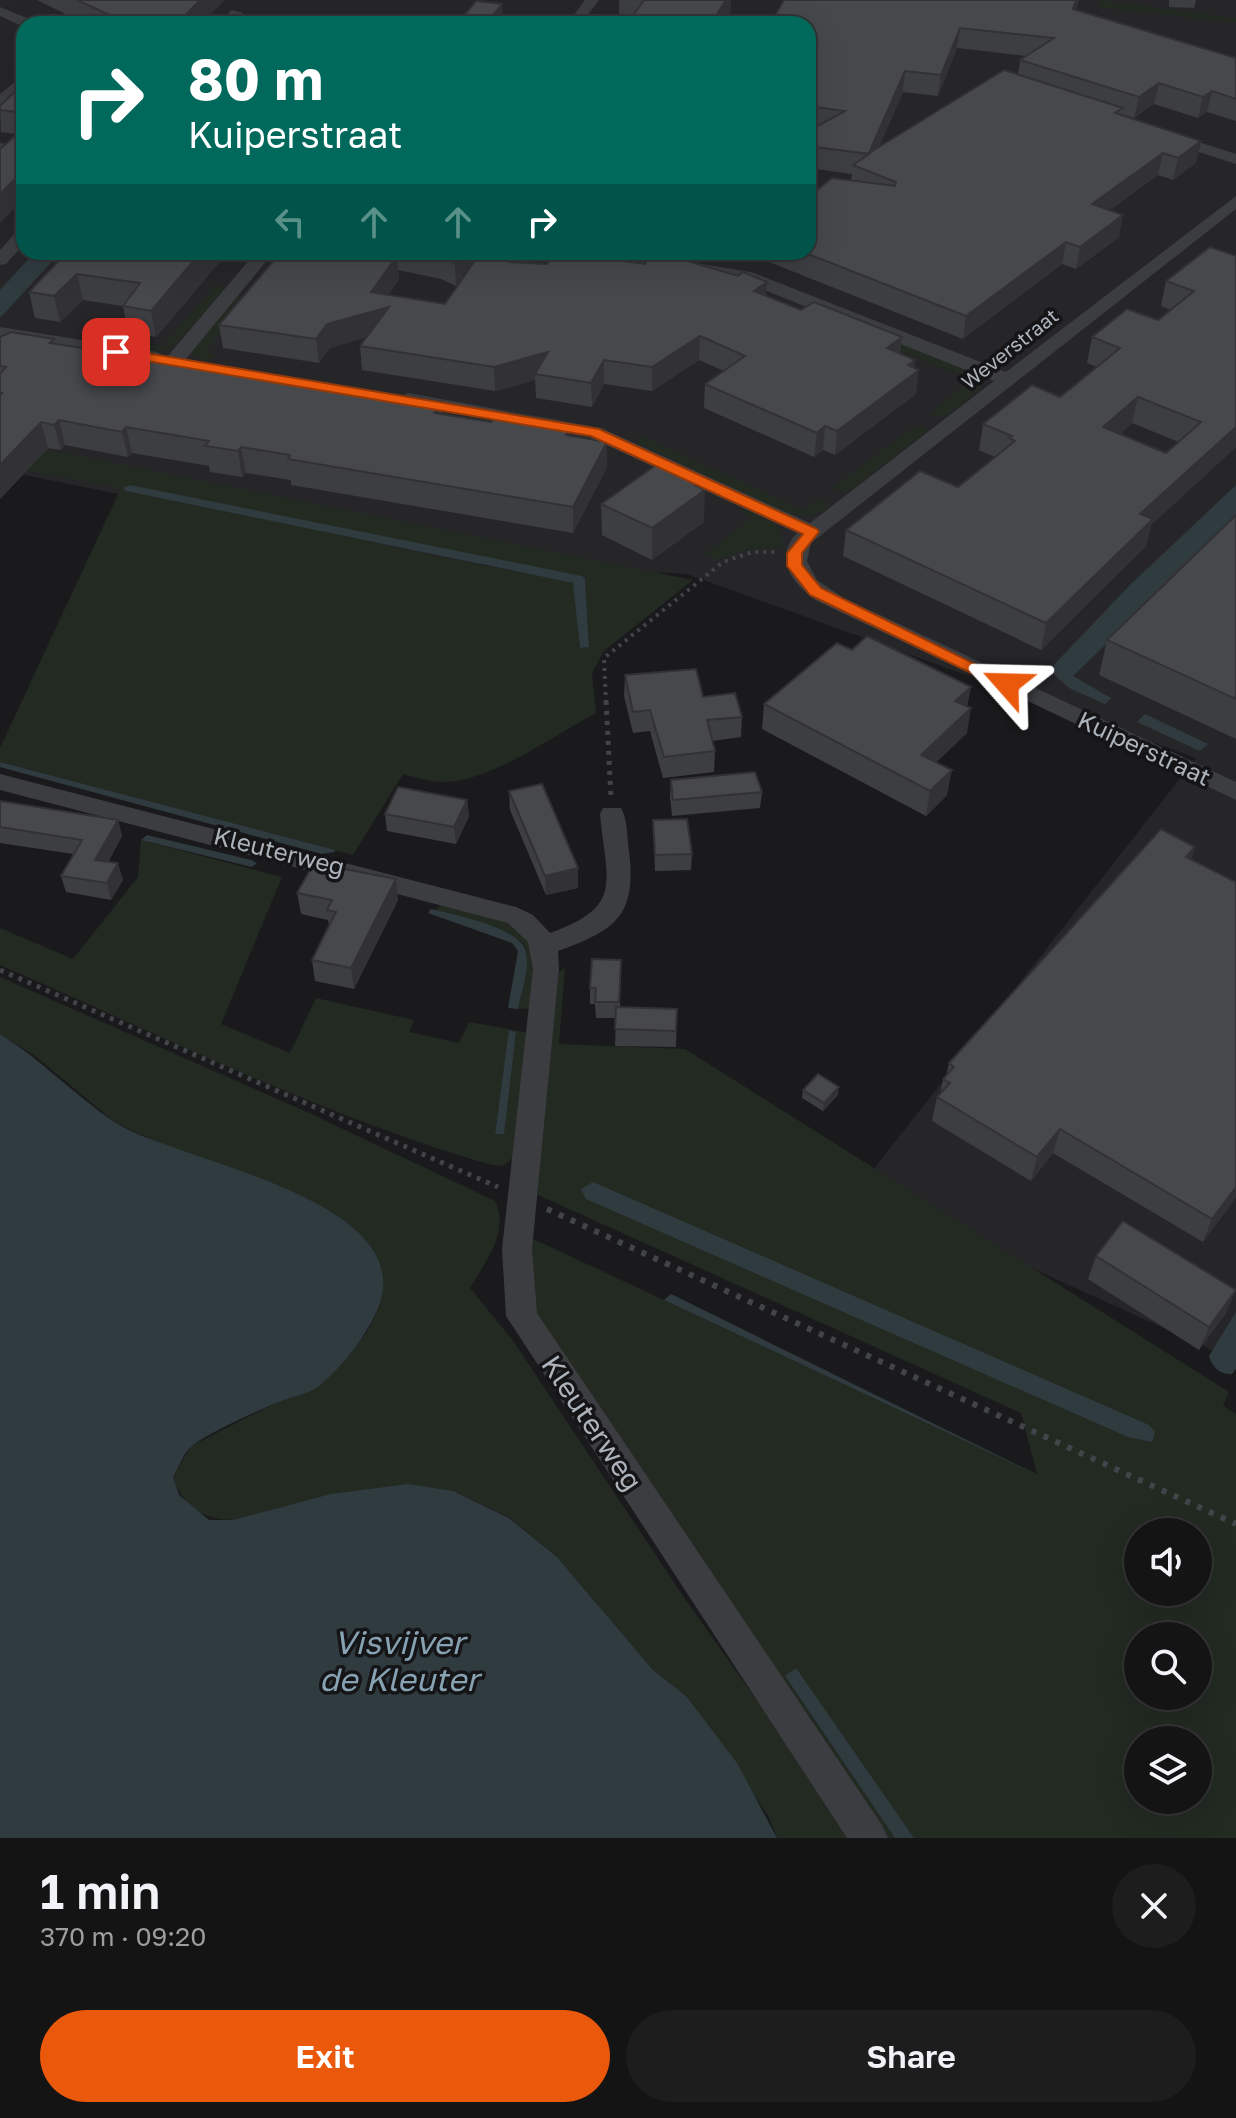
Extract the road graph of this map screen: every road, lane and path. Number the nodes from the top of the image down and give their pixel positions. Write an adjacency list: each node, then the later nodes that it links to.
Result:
1 (16, 88): 2 (street)
2 (0, 103)
3 (1150, 131): 4 (street)
4 (1236, 159)
5 (1236, 201): 13 (street, Weverstraat)
6 (16, 243): 7 (street)
7 (0, 260)
8 (258, 260): 11 (street)
9 (687, 260): 13 (street)
10 (0, 333): 11 (street)
11 (174, 361): 12 (street)
12 (204, 366)
13 (1007, 379): 15 (street, Weverstraat)
14 (388, 396): 15 (street)
15 (812, 532): 16 (street)
16 (795, 553): 18 (street, Kuiperstraat); 19 (path)
17 (0, 782): 20 (street, Kleuterweg)
18 (1236, 792)
19 (612, 814): 20 (street)
20 (546, 945): 22 (street, Kleuterweg)
21 (0, 970): 22 (path)
22 (522, 1198): 23 (path); 24 (street, Kleuterweg)
23 (1236, 1524)
24 (869, 1838)

